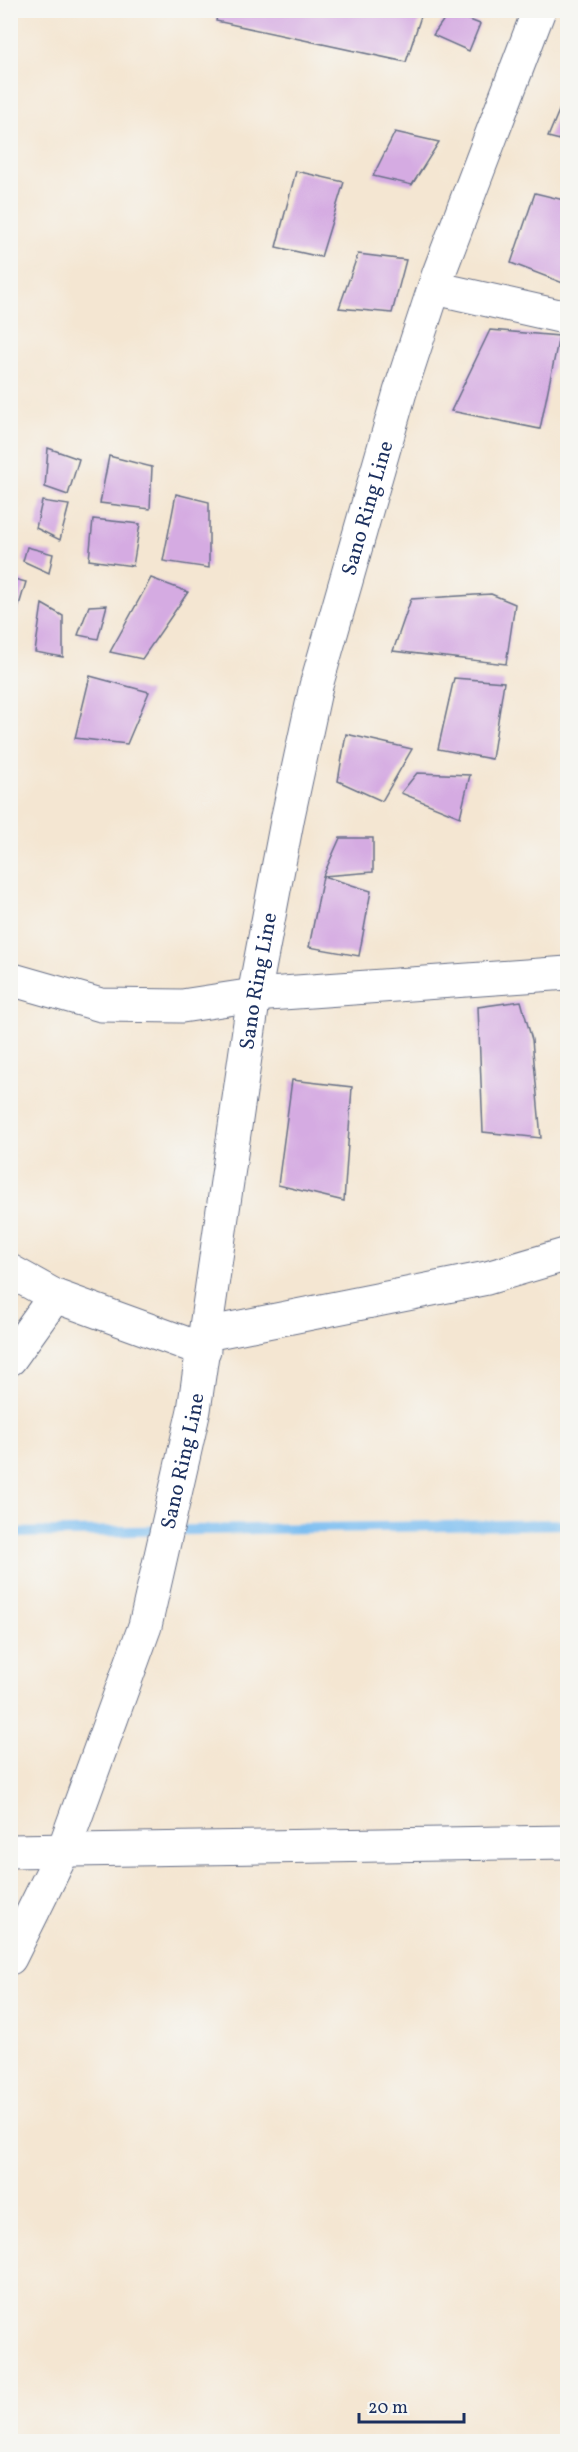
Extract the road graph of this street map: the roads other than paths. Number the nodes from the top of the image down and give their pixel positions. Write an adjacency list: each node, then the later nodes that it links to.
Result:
1 (539, 10): 2 (main road, Sano Ring Line)
2 (435, 288): 3 (main road); 6 (main road, Sano Ring Line)
3 (567, 318)
4 (567, 973): 6 (main road)
5 (10, 979): 6 (main road)
6 (254, 995): 10 (main road, Sano Ring Line)
7 (567, 1254): 10 (main road)
8 (10, 1271): 9 (main road)
9 (55, 1296): 10 (main road); 11 (main road)
10 (205, 1342): 13 (main road, Sano Ring Line)
11 (10, 1359)
12 (567, 1842): 13 (main road)
13 (64, 1849): 14 (main road); 15 (main road, Sano Ring Line)
14 (10, 1851)
15 (10, 1958)

